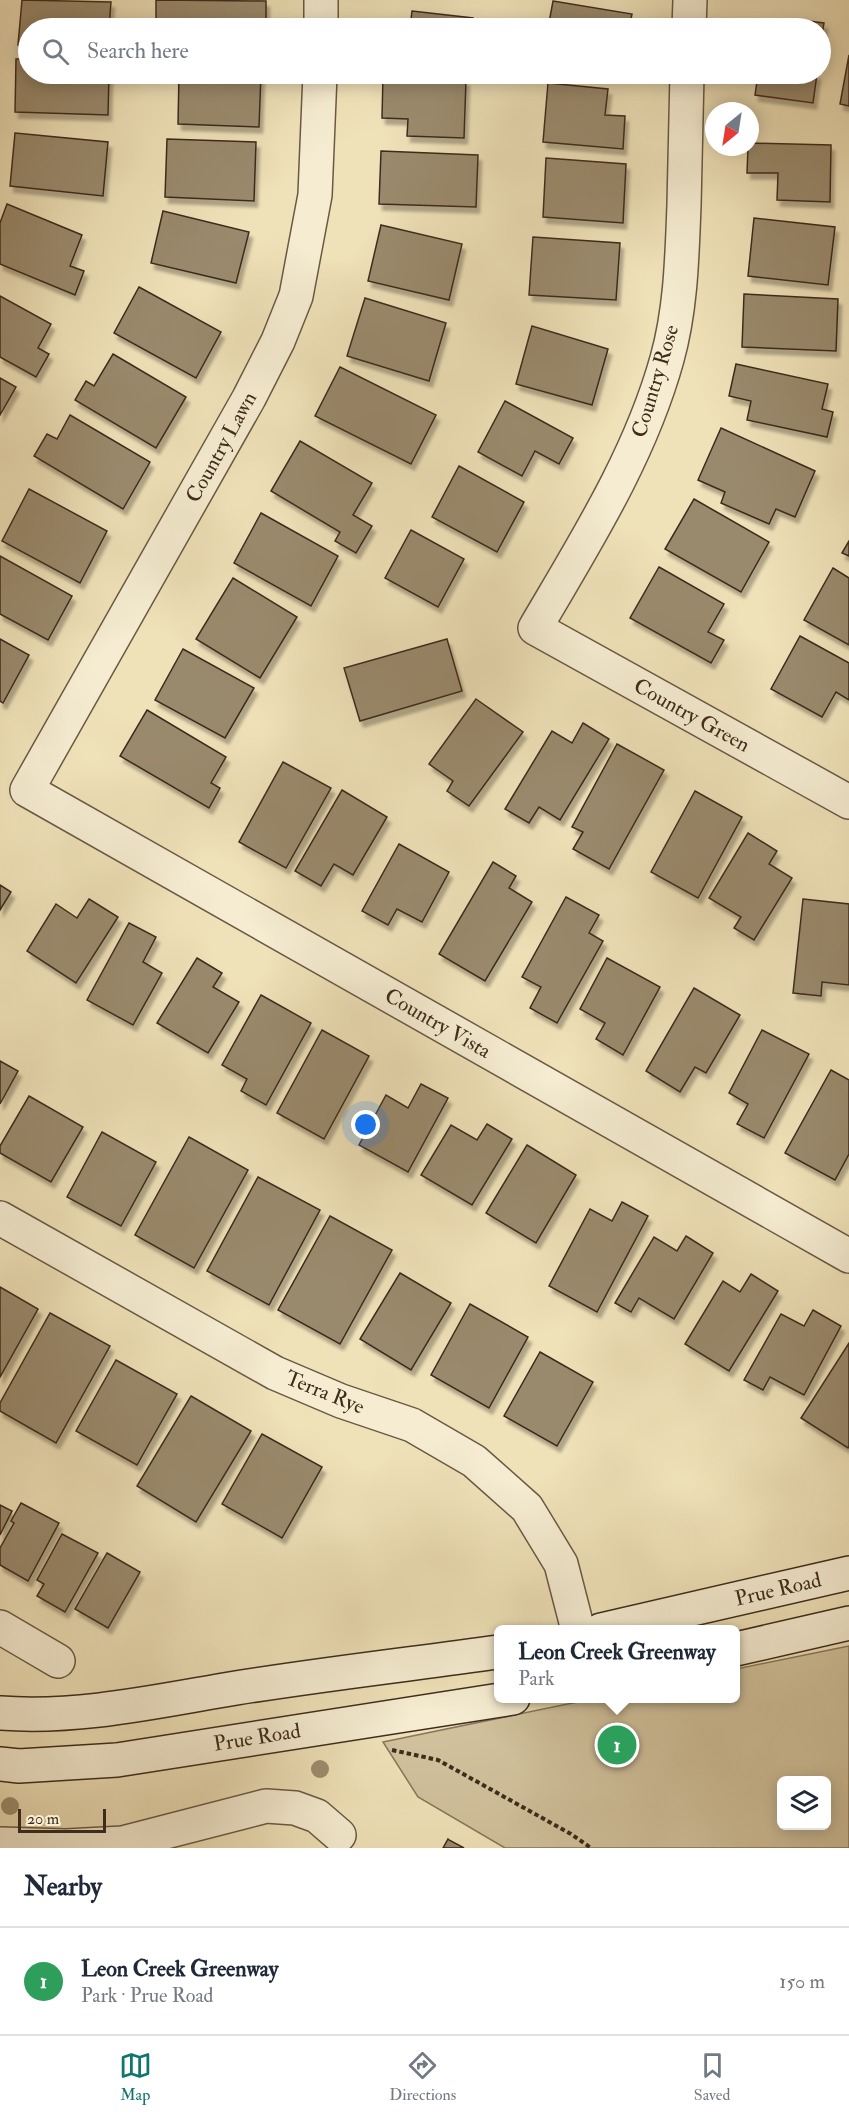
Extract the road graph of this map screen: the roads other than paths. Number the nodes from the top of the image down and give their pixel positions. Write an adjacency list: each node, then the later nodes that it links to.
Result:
1 (321, 0): 3 (street)
2 (690, 0): 4 (street)
3 (321, 18)
4 (689, 18)
5 (320, 84): 8 (street, Country Lawn)
6 (687, 84): 7 (street, Country Rose)
7 (535, 628): 9 (street, Country Green)
8 (27, 790): 11 (street, Country Vista)
9 (849, 802)
10 (0, 1218): 14 (street, Terra Rye)
11 (849, 1256)
12 (849, 1573): 15 (street, Prue Road)
13 (849, 1623): 17 (street)
14 (577, 1625)
15 (619, 1625)
16 (0, 1627): 19 (street)
17 (740, 1648)
18 (494, 1653): 21 (street)
19 (58, 1661)
20 (494, 1701): 22 (street, Prue Road)
21 (0, 1713)
22 (0, 1764)
23 (339, 1835): 25 (street)
24 (0, 1844): 25 (street)
25 (66, 1847)

